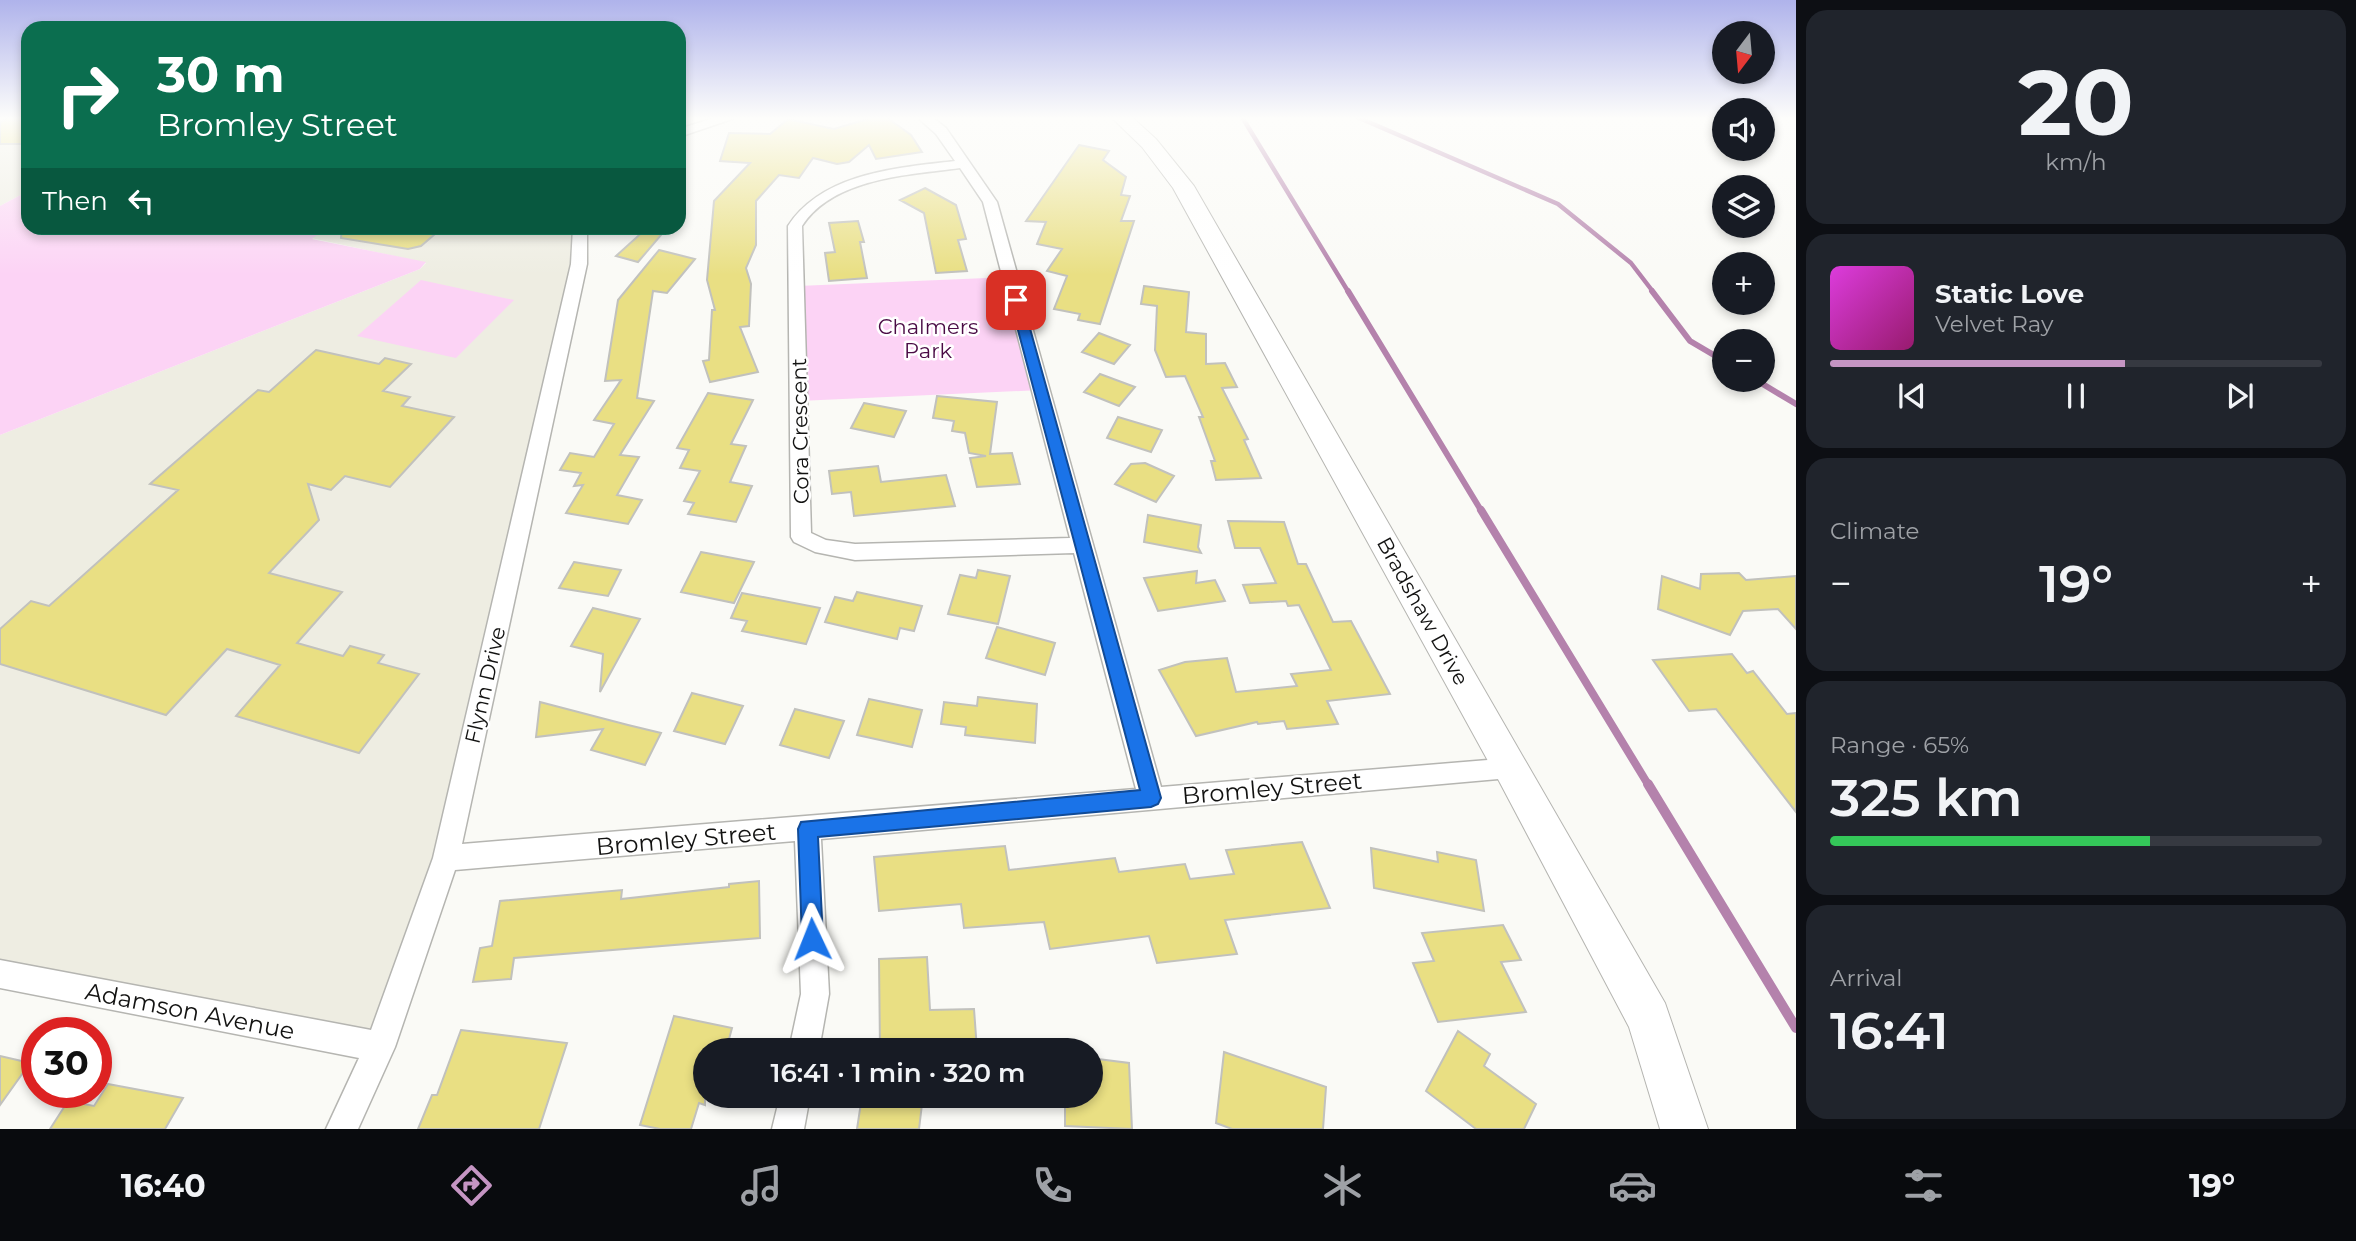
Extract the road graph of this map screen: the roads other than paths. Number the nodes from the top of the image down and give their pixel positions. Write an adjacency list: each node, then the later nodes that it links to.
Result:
1 (916, 170): 5 (street, Cora Crescent)
2 (964, 170): 5 (street)
3 (1170, 170): 6 (street, Bradshaw Drive)
4 (580, 235): 9 (street, Flynn Drive)
5 (1081, 545): 7 (street)
6 (1512, 769): 7 (street, Bromley Street); 16 (street, Bradshaw Drive)
7 (1151, 798): 8 (street, Bromley Street)
8 (808, 829): 9 (street, Bromley Street); 11 (street)
9 (446, 858): 12 (street, Flynn Drive)
10 (0, 974): 12 (street, Adamson Avenue)
11 (806, 1038)
12 (380, 1047): 14 (street, Flynn Drive)
13 (792, 1108): 15 (street)
14 (342, 1129)
15 (788, 1129)
16 (1684, 1129)

